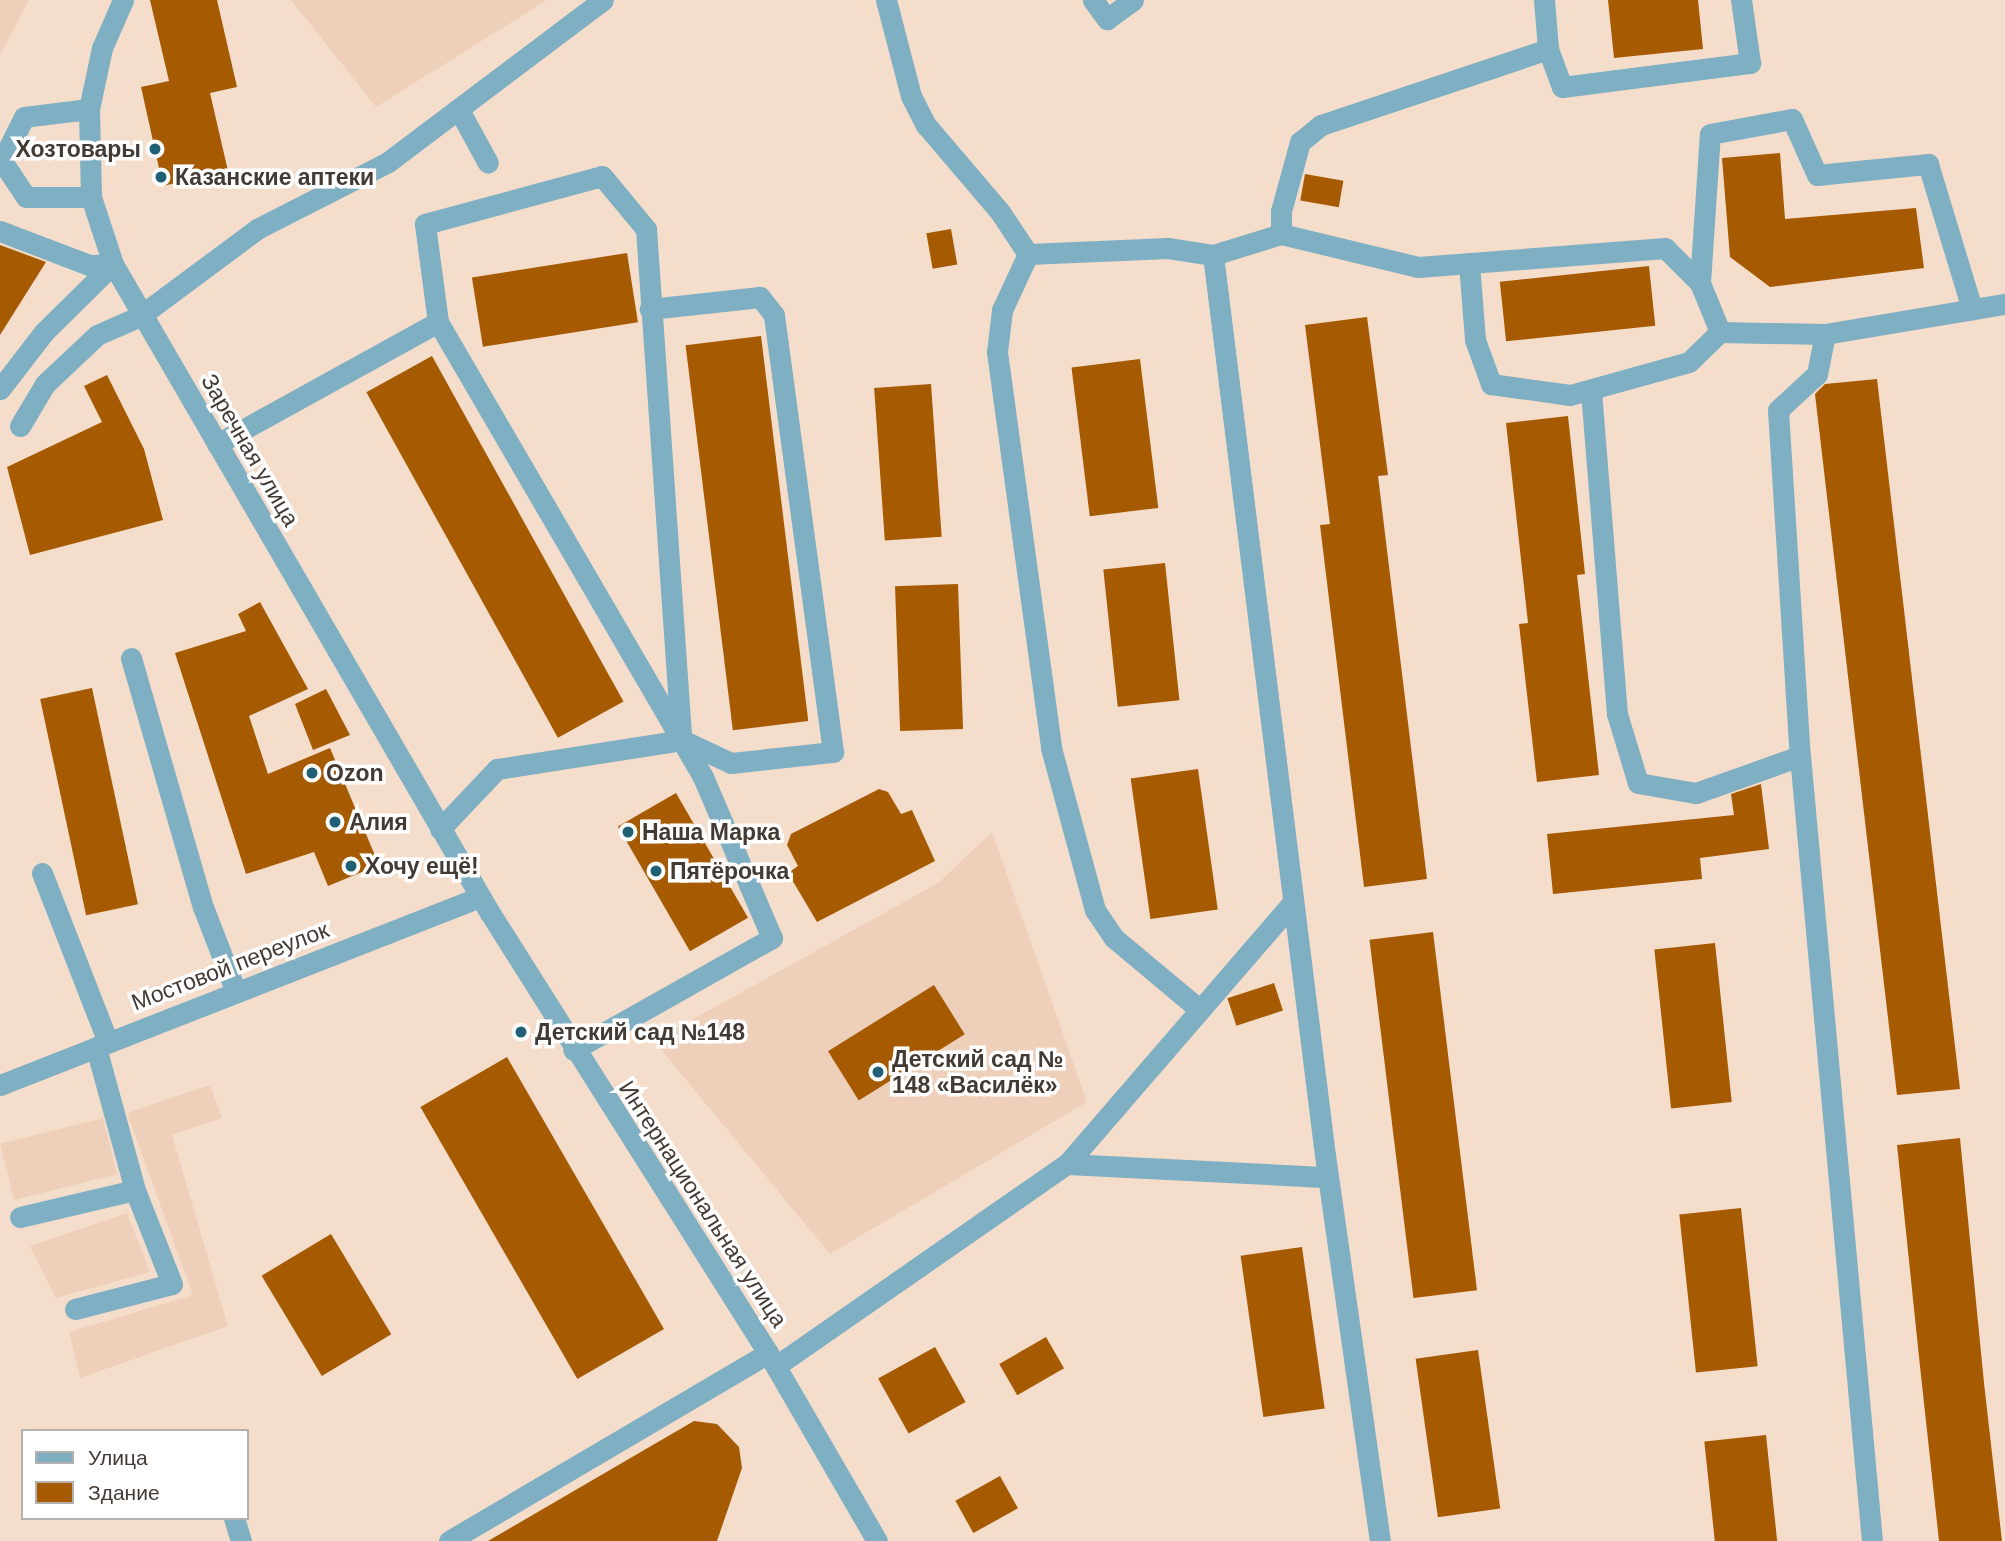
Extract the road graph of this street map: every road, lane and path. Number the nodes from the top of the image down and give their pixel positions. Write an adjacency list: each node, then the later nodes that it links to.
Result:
1 (123, 0): 9 (street, Заречная улица)
2 (603, 0): 10 (street)
3 (887, 0): 15 (street)
4 (1093, 0): 5 (street)
5 (1133, 0)
6 (1544, 0): 8 (street)
7 (1741, 0): 8 (street)
8 (1548, 49): 14 (street)
9 (89, 109): 12 (street, Заречная улица); 12 (street)
10 (459, 110): 11 (street); 23 (street)
11 (488, 163)
12 (91, 197): 18 (street, Заречная улица)
13 (0, 231): 18 (street)
14 (1281, 234): 16 (street); 17 (street)
15 (1028, 254): 16 (street); 39 (street)
16 (1213, 255): 37 (street)
17 (1469, 263): 19 (street); 28 (street)
18 (113, 264): 23 (street, Заречная улица); 27 (street)
19 (1700, 283): 22 (street); 25 (street)
20 (2005, 303): 22 (street)
21 (650, 309): 24 (street); 32 (street); 32 (street)
22 (1972, 309): 26 (street)
23 (140, 316): 29 (street); 30 (street, Заречная улица)
24 (438, 322): 30 (street); 32 (street)
25 (1720, 332): 26 (street); 28 (street)
26 (1825, 334): 33 (street)
27 (0, 389)
28 (1591, 391): 33 (street)
29 (20, 426)
30 (217, 443): 34 (street, Заречная улица)
31 (131, 658): 38 (street)
32 (682, 740): 34 (street); 41 (street)
33 (1800, 756): 54 (street)
34 (440, 829): 36 (street, Заречная улица)
35 (41, 873): 40 (street)
36 (480, 897): 38 (street, Мостовой переулок); 41 (street, Интернациональная улица)
37 (1293, 902): 39 (street); 44 (street)
38 (236, 992): 40 (street, Мостовой переулок)
39 (1200, 1010): 43 (street)
40 (102, 1045): 42 (street, Мостовой переулок); 45 (street)
41 (573, 1050): 48 (street, Интернациональная улица)
42 (0, 1085)
43 (1067, 1164): 44 (street); 48 (street)
44 (1328, 1177): 53 (street)
45 (135, 1190): 46 (street); 47 (street)
46 (20, 1217)
47 (75, 1309)
48 (772, 1360): 51 (street); 52 (street, Интернациональная улица)
49 (235, 1520): 50 (street)
50 (241, 1541)
51 (449, 1541)
52 (877, 1541)
53 (1380, 1541)
54 (1872, 1541)

